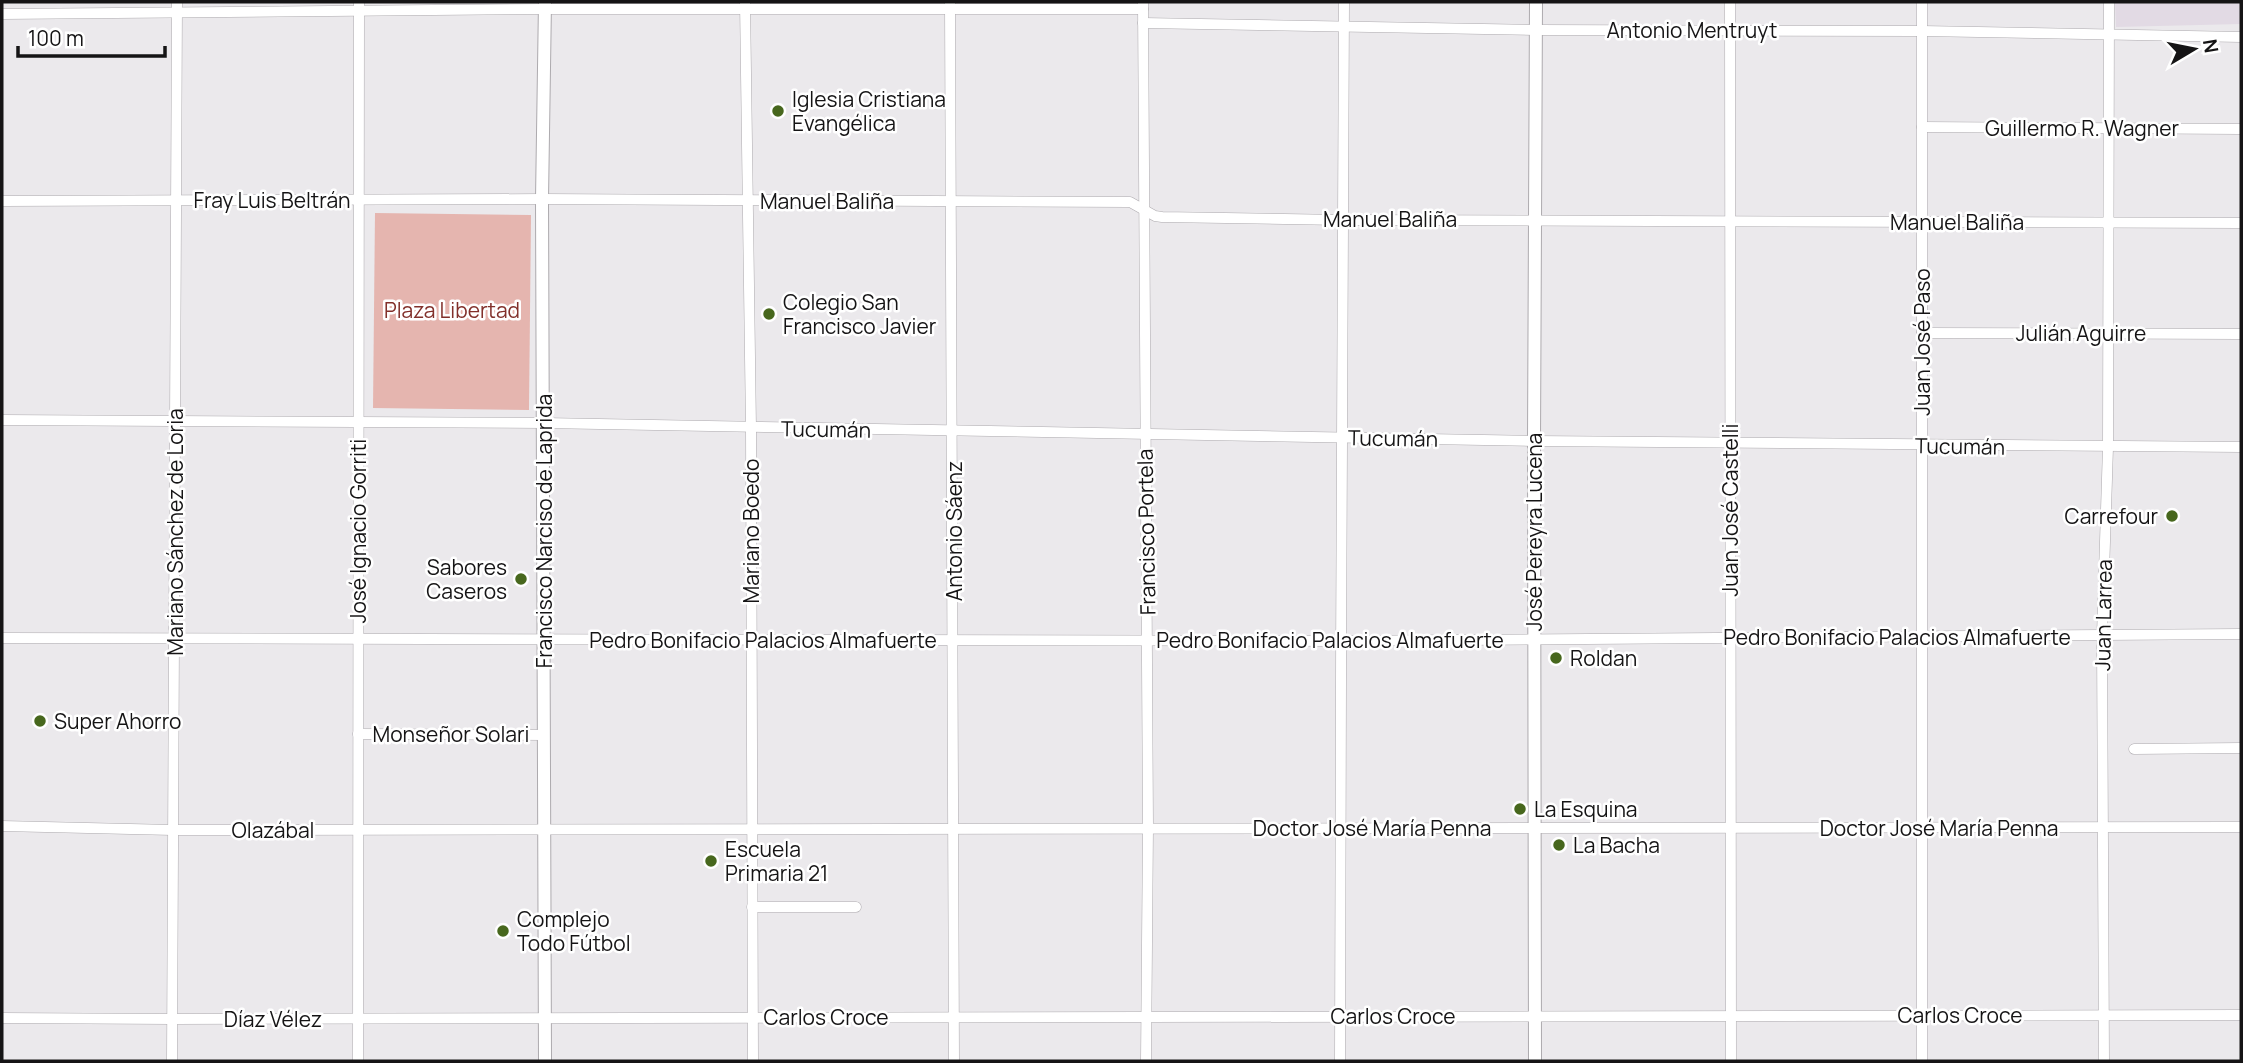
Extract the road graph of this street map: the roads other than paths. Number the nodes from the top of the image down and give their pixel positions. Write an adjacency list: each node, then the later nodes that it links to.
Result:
1 (1344, 2): 14 (street)
2 (1536, 2): 15 (street, José Pereyra Lucena)
3 (1730, 2): 16 (street, Juan José Castelli)
4 (1922, 2): 17 (street, Juan José Paso)
5 (2109, 2): 18 (street, Juan Larrea)
6 (545, 5): 7 (street); 9 (street); 23 (street, Francisco Narciso de Laprida)
7 (745, 5): 10 (street); 27 (street, Mariano Boedo)
8 (1143, 5): 10 (street); 13 (street, Francisco Portela)
9 (359, 6): 11 (street); 24 (street, José Ignacio Gorriti)
10 (950, 6): 28 (street, Antonio Sáenz)
11 (177, 7): 12 (street); 26 (street, Mariano Sánchez de Loria)
12 (2, 14)
13 (1143, 23): 14 (street, Antonio Mentruyt); 29 (street, Francisco Portela)
14 (1344, 25): 15 (street, Antonio Mentruyt); 31 (street)
15 (1536, 30): 16 (street, Antonio Mentruyt); 30 (street, José Pereyra Lucena)
16 (1729, 31): 17 (street, Antonio Mentruyt); 32 (street, Juan José Castelli)
17 (1922, 31): 18 (street, Antonio Mentruyt); 20 (street, Juan José Paso)
18 (2109, 36): 19 (street, Antonio Mentruyt); 21 (street, Juan Larrea)
19 (2241, 37)
20 (1922, 127): 21 (street, Guillermo R. Wagner); 33 (street, Juan José Paso)
21 (2109, 128): 22 (street, Guillermo R. Wagner); 34 (street, Juan Larrea)
22 (2241, 130)
23 (542, 199): 24 (street, Fray Luis Beltrán); 27 (street, Manuel Baliña); 42 (street, Francisco Narciso de Laprida)
24 (357, 200): 26 (street, Fray Luis Beltrán); 41 (street, José Ignacio Gorriti)
25 (2, 201): 26 (street, Fray Luis Beltrán)
26 (176, 201): 40 (street, Mariano Sánchez de Loria)
27 (748, 201): 28 (street, Manuel Baliña); 43 (street, Mariano Boedo)
28 (950, 201): 29 (street, Manuel Baliña); 44 (street, Antonio Sáenz)
29 (1144, 211): 31 (street, Manuel Baliña); 45 (street, Francisco Portela)
30 (1535, 219): 31 (street, Manuel Baliña); 32 (street, Manuel Baliña); 47 (street, José Pereyra Lucena)
31 (1342, 220): 46 (street)
32 (1730, 220): 33 (street, Manuel Baliña); 48 (street, Juan José Castelli)
33 (1922, 222): 34 (street, Manuel Baliña); 37 (street, Juan José Paso)
34 (2109, 223): 35 (street, Manuel Baliña); 36 (street, Juan Larrea)
35 (2241, 223)
36 (2108, 332): 37 (street, Julián Aguirre); 38 (street, Julián Aguirre); 50 (street, Juan Larrea)
37 (1922, 333): 49 (street, Juan José Paso)
38 (2241, 334)
39 (2, 420): 40 (street, Tucumán)
40 (175, 420): 41 (street, Tucumán); 57 (street, Mariano Sánchez de Loria)
41 (357, 422): 42 (street, Tucumán); 58 (street, José Ignacio Gorriti)
42 (544, 423): 43 (street, Tucumán); 60 (street, Francisco Narciso de Laprida)
43 (751, 428): 44 (street, Tucumán); 61 (street, Mariano Boedo)
44 (954, 431): 45 (street, Tucumán); 59 (street, Antonio Sáenz)
45 (1145, 434): 46 (street, Tucumán); 64 (street, Francisco Portela)
46 (1341, 437): 47 (street, Tucumán); 62 (street)
47 (1534, 441): 48 (street, Tucumán); 63 (street, José Pereyra Lucena)
48 (1730, 442): 49 (street, Tucumán); 55 (street, Juan José Castelli)
49 (1922, 446): 50 (street, Tucumán); 53 (street, Juan José Paso)
50 (2108, 447): 51 (street, Tucumán); 54 (street, Juan Larrea)
51 (2241, 447)
52 (2241, 634): 54 (street, Pedro Bonifacio Palacios Almafuerte)
53 (1922, 636): 54 (street, Pedro Bonifacio Palacios Almafuerte); 55 (street, Pedro Bonifacio Palacios Almafuerte); 73 (street, Juan José Paso)
54 (2102, 636): 74 (street, Juan Larrea)
55 (1730, 637): 63 (street, Pedro Bonifacio Palacios Almafuerte); 78 (street, Juan José Castelli)
56 (2, 638): 57 (street, Pedro Bonifacio Palacios Almafuerte)
57 (174, 638): 58 (street, Pedro Bonifacio Palacios Almafuerte); 79 (street, Mariano Sánchez de Loria)
58 (358, 639): 60 (street, Pedro Bonifacio Palacios Almafuerte); 65 (street, José Ignacio Gorriti)
59 (954, 639): 61 (street, Pedro Bonifacio Palacios Almafuerte); 64 (street, Pedro Bonifacio Palacios Almafuerte); 76 (street, Antonio Sáenz)
60 (545, 640): 61 (street, Pedro Bonifacio Palacios Almafuerte); 66 (street, Francisco Narciso de Laprida)
61 (751, 640): 75 (street, Mariano Boedo)
62 (1340, 640): 63 (street, Pedro Bonifacio Palacios Almafuerte); 64 (street, Pedro Bonifacio Palacios Almafuerte); 72 (street)
63 (1534, 640): 77 (street, José Pereyra Lucena)
64 (1147, 641): 70 (street, Francisco Portela)
65 (358, 734): 66 (street, Monseñor Solari); 80 (street, José Ignacio Gorriti)
66 (544, 734): 81 (street, Francisco Narciso de Laprida)
67 (2241, 748): 68 (street)
68 (2134, 749)
69 (2, 826): 79 (street, Olazábal)
70 (1148, 827): 72 (street, Doctor José María Penna); 76 (street, Doctor José María Penna); 91 (street, Francisco Portela)
71 (2241, 827): 74 (street, Doctor José María Penna)
72 (1343, 828): 77 (street, Doctor José María Penna); 87 (street)
73 (1922, 828): 74 (street, Doctor José María Penna); 78 (street, Doctor José María Penna); 84 (street, Juan José Paso)
74 (2103, 828): 85 (street, Juan Larrea)
75 (752, 829): 76 (street, Doctor José María Penna); 81 (street, Doctor José María Penna); 82 (street, Mariano Boedo)
76 (955, 829): 90 (street, Antonio Sáenz)
77 (1536, 829): 78 (street, Doctor José María Penna); 92 (street, José Pereyra Lucena)
78 (1730, 829): 88 (street, Juan José Castelli)
79 (173, 830): 80 (street, Olazábal); 95 (street, Mariano Sánchez de Loria)
80 (358, 830): 81 (street, Olazábal); 96 (street, José Ignacio Gorriti)
81 (544, 830): 94 (street, Francisco Narciso de Laprida)
82 (752, 907): 83 (street); 89 (street, Mariano Boedo)
83 (856, 907)
84 (1922, 1015): 85 (street, Carlos Croce); 88 (street, Carlos Croce); 106 (street, Juan José Paso)
85 (2104, 1015): 86 (street, Carlos Croce); 107 (street, Juan Larrea)
86 (2241, 1015)
87 (1340, 1016): 91 (street, Carlos Croce); 92 (street, Carlos Croce); 103 (street)
88 (1731, 1016): 92 (street, Carlos Croce); 105 (street, Juan José Castelli)
89 (753, 1017): 90 (street, Carlos Croce); 94 (street, Carlos Croce); 100 (street, Mariano Boedo)
90 (954, 1017): 91 (street, Carlos Croce); 101 (street, Antonio Sáenz)
91 (1145, 1017): 102 (street, Francisco Portela)
92 (1535, 1017): 104 (street, José Pereyra Lucena)
93 (2, 1018): 95 (street, Díaz Vélez)
94 (545, 1018): 96 (street, Díaz Vélez); 99 (street, Francisco Narciso de Laprida)
95 (172, 1019): 96 (street, Díaz Vélez); 97 (street, Mariano Sánchez de Loria)
96 (358, 1019): 98 (street, José Ignacio Gorriti)
97 (172, 1061)
98 (358, 1061)
99 (545, 1061)
100 (753, 1061)
101 (954, 1061)
102 (1146, 1061)
103 (1340, 1061)
104 (1535, 1061)
105 (1731, 1061)
106 (1922, 1061)
107 (2104, 1061)

